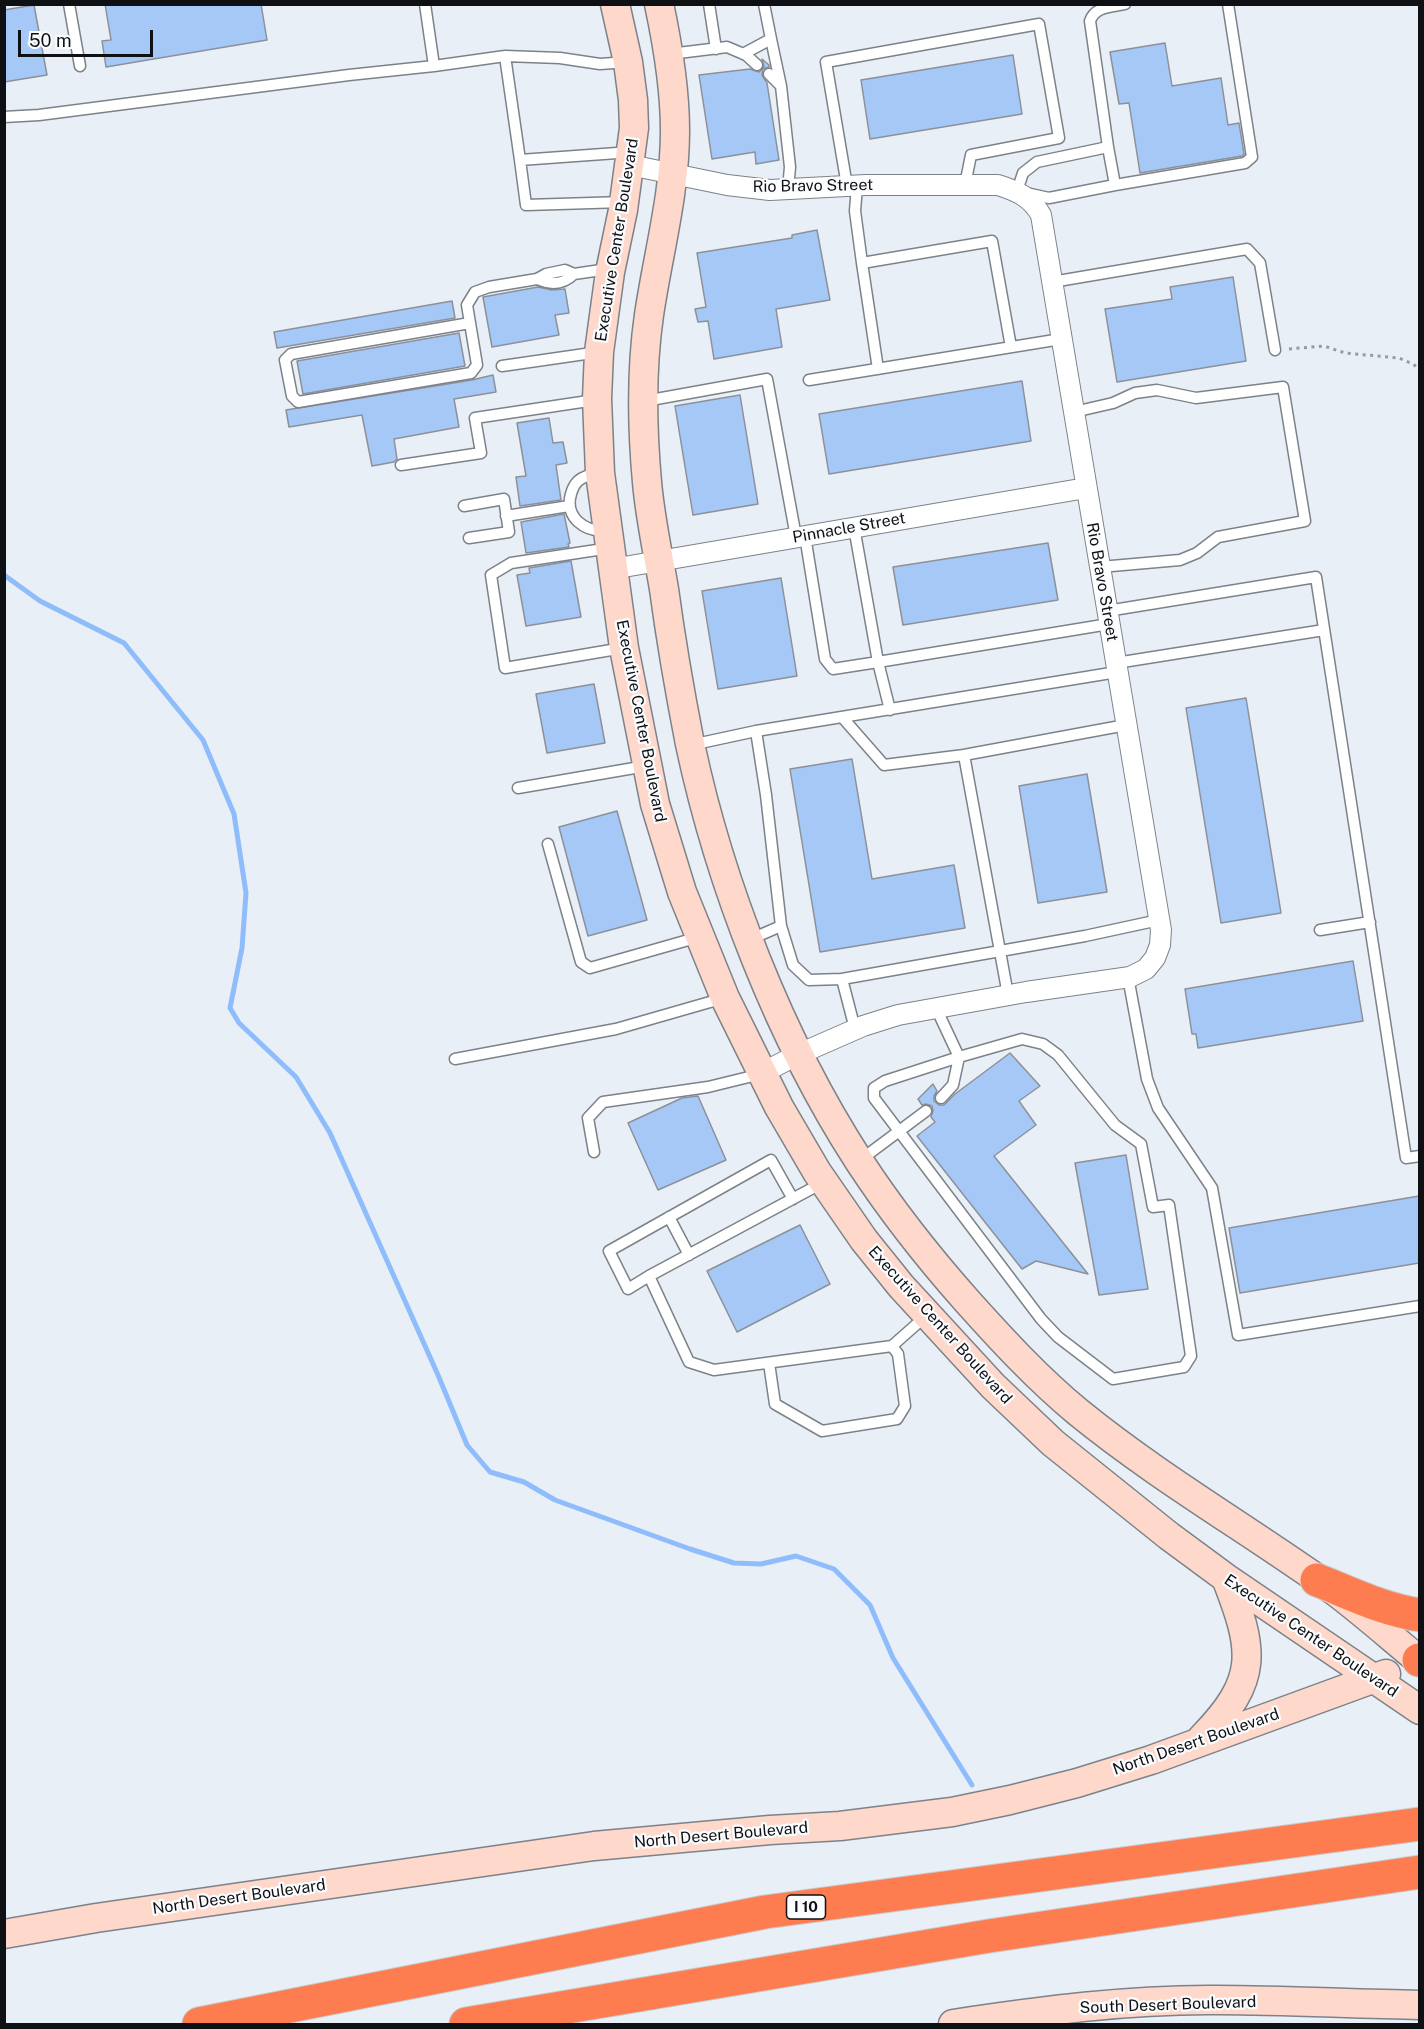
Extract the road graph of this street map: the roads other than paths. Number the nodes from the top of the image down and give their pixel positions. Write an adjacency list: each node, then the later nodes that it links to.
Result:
1 (69, 4): 16 (lane)
2 (425, 4): 17 (lane)
3 (615, 4): 14 (main road, Executive Center Boulevard)
4 (659, 4): 11 (main road)
5 (709, 4): 10 (lane)
6 (764, 4): 9 (lane)
7 (1125, 4): 21 (lane)
8 (1228, 4): 26 (lane)
9 (771, 39): 12 (lane); 19 (lane)
10 (716, 49): 11 (lane); 12 (lane)
11 (669, 54): 24 (main road)
12 (743, 54): 15 (lane)
13 (506, 56): 14 (lane); 17 (lane); 23 (lane)
14 (628, 62): 22 (main road, Executive Center Boulevard)
15 (757, 65)
16 (80, 66)
17 (435, 66): 20 (lane)
18 (768, 74): 19 (lane)
19 (781, 86): 28 (lane)
20 (4, 117)
21 (1108, 147): 26 (lane); 29 (lane)
22 (631, 158): 23 (lane); 24 (street, Rio Bravo Street); 30 (main road, Executive Center Boulevard)
23 (520, 160): 30 (lane)
24 (673, 173): 28 (street, Rio Bravo Street); 43 (main road)
25 (965, 185): 27 (street, Rio Bravo Street); 27 (lane); 29 (street, Rio Bravo Street)
26 (1115, 185): 29 (lane)
27 (852, 186): 28 (street, Rio Bravo Street); 31 (lane)
28 (788, 189)
29 (1017, 191): 33 (street, Rio Bravo Street)
30 (624, 202): 32 (main road, Executive Center Boulevard)
31 (862, 263): 36 (lane); 40 (lane)
32 (611, 269): 34 (lane); 38 (main road, Executive Center Boulevard)
33 (1052, 282): 35 (street, Rio Bravo Street); 37 (lane)
34 (470, 323): 34 (lane)
35 (1061, 339): 36 (lane); 44 (street, Rio Bravo Street)
36 (1011, 347): 40 (lane)
37 (1275, 350)
38 (599, 352): 39 (lane); 42 (main road, Executive Center Boulevard)
39 (502, 366)
40 (878, 369): 41 (lane)
41 (809, 380)
42 (597, 399): 45 (lane); 46 (main road, Executive Center Boulevard)
43 (643, 402): 52 (lane); 55 (main road)
44 (1074, 412): 47 (street, Rio Bravo Street); 56 (lane)
45 (401, 465)
46 (600, 473): 49 (lane); 54 (main road, Executive Center Boulevard)
47 (1086, 488): 51 (street, Pinnacle Street); 56 (street, Rio Bravo Street)
48 (464, 506): 50 (lane)
49 (569, 506): 50 (lane); 54 (lane)
50 (506, 516): 53 (lane)
51 (854, 527): 52 (street, Pinnacle Street); 60 (lane)
52 (801, 536): 55 (street, Pinnacle Street); 60 (lane)
53 (469, 538)
54 (610, 549): 55 (street, Pinnacle Street); 59 (main road, Executive Center Boulevard); 59 (lane)
55 (659, 561): 66 (main road)
56 (1100, 567): 57 (street, Rio Bravo Street)
57 (1108, 617): 58 (lane); 60 (lane); 61 (street, Rio Bravo Street)
58 (1324, 630): 61 (lane); 72 (lane)
59 (624, 648): 68 (main road, Executive Center Boulevard)
60 (878, 662): 62 (lane)
61 (1117, 668): 62 (lane); 64 (street, Rio Bravo Street)
62 (890, 710): 63 (lane)
63 (842, 717): 65 (lane); 67 (lane)
64 (1126, 725): 67 (lane); 71 (street, Rio Bravo Street)
65 (756, 731): 66 (lane); 73 (lane)
66 (691, 745): 76 (main road)
67 (964, 755): 77 (lane)
68 (647, 766): 69 (lane); 75 (main road, Executive Center Boulevard)
69 (518, 788)
70 (548, 844): 75 (lane)
71 (1159, 920): 77 (lane); 78 (street, Rio Bravo Street)
72 (1370, 921): 74 (lane); 92 (lane)
73 (781, 926): 76 (lane); 79 (lane)
74 (1320, 930)
75 (699, 937): 81 (main road, Executive Center Boulevard)
76 (749, 940): 84 (main road)
77 (1000, 951): 79 (lane); 80 (lane)
78 (1128, 977): 80 (street, Rio Bravo Street); 99 (lane)
79 (842, 979): 83 (lane)
80 (1008, 995): 82 (street, Rio Bravo Street)
81 (724, 998): 86 (lane); 87 (main road, Executive Center Boulevard)
82 (936, 1008): 83 (street, Rio Bravo Street); 85 (lane)
83 (855, 1029): 84 (street, Rio Bravo Street)
84 (799, 1054): 87 (street, Rio Bravo Street); 93 (main road)
85 (959, 1058): 88 (lane); 90 (lane); 90 (lane)
86 (455, 1059)
87 (762, 1073): 91 (lane); 94 (main road, Executive Center Boulevard)
88 (941, 1098)
89 (926, 1110): 90 (lane)
90 (899, 1130): 93 (lane)
91 (594, 1152)
92 (1419, 1156)
93 (859, 1161): 100 (main road)
94 (824, 1182): 95 (lane); 101 (main road, Executive Center Boulevard)
95 (793, 1199): 96 (lane); 97 (lane)
96 (669, 1217): 97 (lane); 98 (lane)
97 (689, 1255): 98 (lane)
98 (649, 1276): 104 (lane)
99 (1419, 1306)
100 (978, 1313): 102 (main road); 106 (main road)
101 (927, 1314): 102 (main road, Executive Center Boulevard); 103 (lane)
102 (950, 1340): 105 (main road, Executive Center Boulevard)
103 (892, 1346): 104 (lane); 104 (lane)
104 (769, 1363)
105 (1226, 1578): 109 (main road, Executive Center Boulevard); 111 (main road)
106 (1317, 1580): 107 (highway); 108 (main road)
107 (1419, 1615)
108 (1419, 1660): 109 (main road, North Desert Boulevard)
109 (1375, 1679): 110 (main road, Executive Center Boulevard); 111 (main road, North Desert Boulevard)
110 (1419, 1710)
111 (1197, 1743): 114 (main road, North Desert Boulevard)
112 (1419, 1824): 116 (highway, I 10)
113 (1419, 1872): 117 (highway)
114 (4, 1934)
115 (1419, 2006): 118 (main road, South Desert Boulevard)
116 (199, 2025)
117 (466, 2025)
118 (953, 2025)

